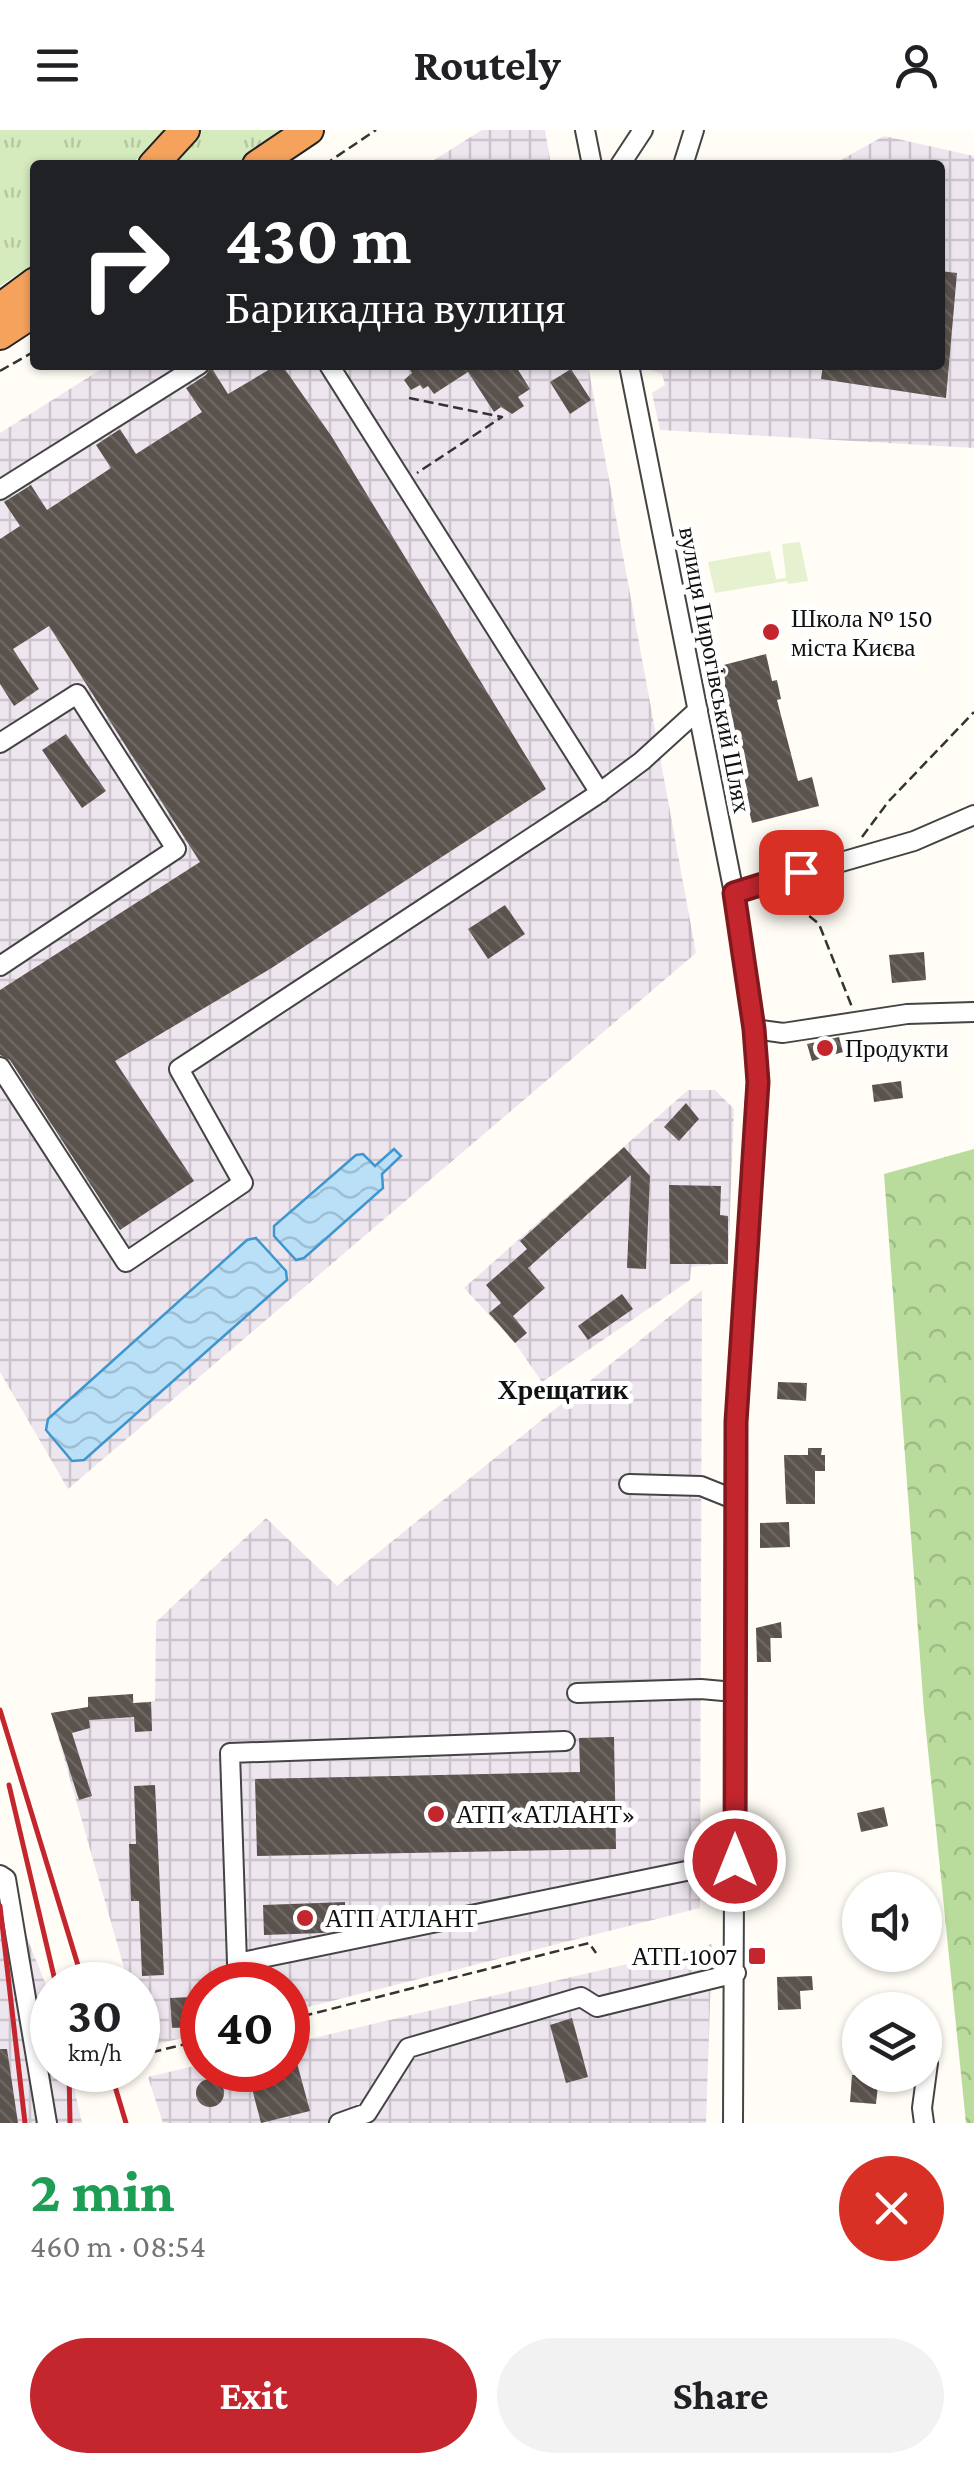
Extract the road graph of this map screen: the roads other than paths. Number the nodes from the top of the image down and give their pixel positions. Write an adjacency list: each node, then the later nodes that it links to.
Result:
1 (185, 130): 6 (highway)
2 (309, 130): 7 (highway)
3 (585, 130): 8 (street)
4 (643, 130): 9 (street)
5 (694, 130): 10 (street)
6 (158, 160)
7 (265, 160)
8 (591, 160)
9 (623, 160)
10 (685, 160)
11 (30, 285): 12 (highway)
12 (1, 304)
13 (30, 315): 14 (highway)
14 (0, 335)
15 (191, 370): 18 (street)
16 (332, 370): 21 (street)
17 (631, 370): 19 (street, вулиця Пирогівський Шлях)
18 (0, 490)
19 (698, 710): 21 (street); 23 (street, вулиця Пирогівський Шлях)
20 (0, 743): 24 (street)
21 (600, 792): 27 (street)
22 (974, 815): 23 (street)
23 (734, 893): 26 (street, вулиця Пирогівський Шлях)
24 (0, 966)
25 (974, 1012): 26 (street)
26 (754, 1029): 29 (street, вулиця Пирогівський Шлях)
27 (0, 1066)
28 (629, 1484): 29 (street)
29 (736, 1500): 30 (street, вулиця Пирогівський Шлях)
30 (734, 1692): 31 (street); 33 (street, вулиця Пирогівський Шлях)
31 (576, 1693)
32 (565, 1741): 33 (street)
33 (735, 1861): 35 (street, вулиця Пирогівський Шлях)
34 (0, 1876): 37 (street)
35 (736, 1974): 38 (street); 39 (street, вулиця Пирогівський Шлях)
36 (924, 2092): 40 (street)
37 (47, 2123)
38 (339, 2123)
39 (733, 2123)
40 (924, 2123)

